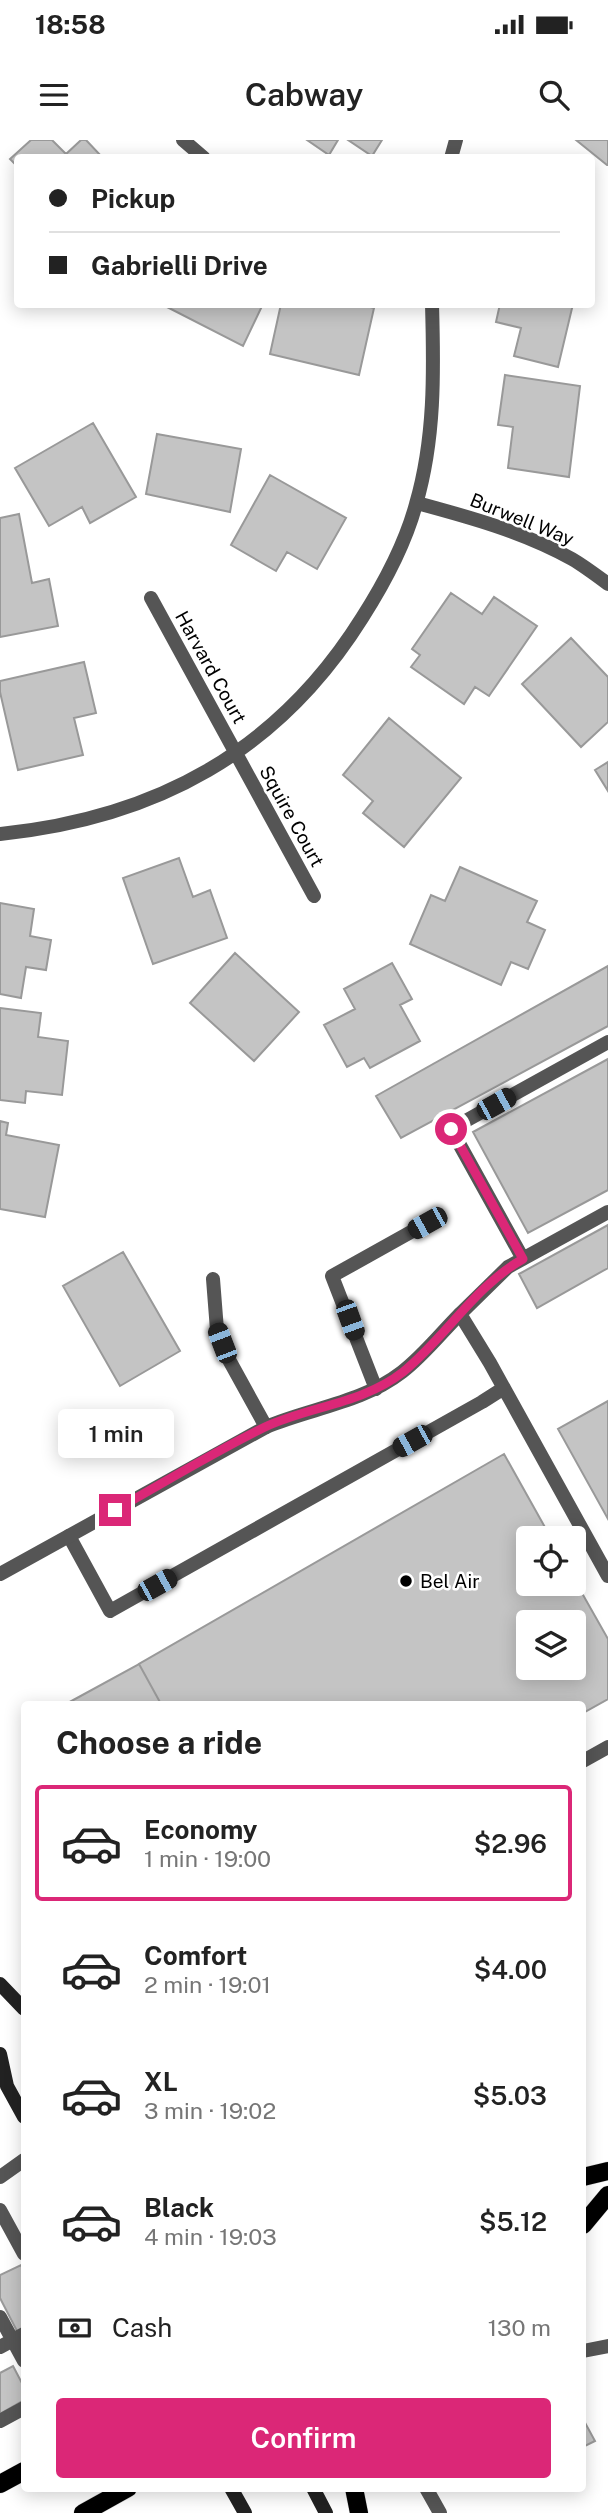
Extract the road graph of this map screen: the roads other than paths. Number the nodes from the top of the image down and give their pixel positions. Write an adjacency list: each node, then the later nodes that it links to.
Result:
1 (183, 140): 2 (street)
2 (199, 154)
3 (432, 308): 4 (street)
4 (416, 503): 5 (street, Burwell Way); 7 (street)
5 (608, 584)
6 (151, 598): 7 (street, Harvard Court)
7 (237, 754): 8 (street); 9 (street, Squire Court)
8 (0, 834)
9 (314, 895)
10 (608, 1042): 13 (street)
11 (608, 1212): 13 (street)
12 (427, 1223): 17 (street)
13 (523, 1259): 15 (street)
14 (213, 1279): 18 (street)
15 (460, 1314): 16 (street); 17 (street)
16 (504, 1388): 19 (street); 21 (street)
17 (376, 1389): 18 (street)
18 (266, 1427): 19 (street)
19 (69, 1536): 20 (street)
20 (0, 1574)
21 (608, 1576)
22 (608, 1747): 23 (street)
23 (586, 1759)
24 (0, 1984): 25 (main road)
25 (21, 2006)
26 (0, 2054): 27 (main road)
27 (21, 2112)
28 (21, 2162): 31 (street)
29 (608, 2171): 30 (main road)
30 (586, 2176)
31 (0, 2177)
32 (608, 2195): 34 (main road)
33 (0, 2210): 35 (street)
34 (586, 2221)
35 (6, 2236): 36 (street)
36 (21, 2252)
37 (0, 2317): 38 (street)
38 (12, 2340): 41 (street)
39 (608, 2346): 40 (street)
40 (586, 2350)
41 (21, 2356)
42 (21, 2409): 43 (street)
43 (0, 2421)
44 (21, 2473): 45 (main road)
45 (0, 2484)
46 (121, 2492): 51 (main road)
47 (233, 2492): 52 (main road)
48 (315, 2492): 53 (main road)
49 (355, 2492): 54 (main road)
50 (428, 2492): 55 (street)
51 (83, 2513)
52 (245, 2513)
53 (326, 2513)
54 (359, 2513)
55 (440, 2513)

